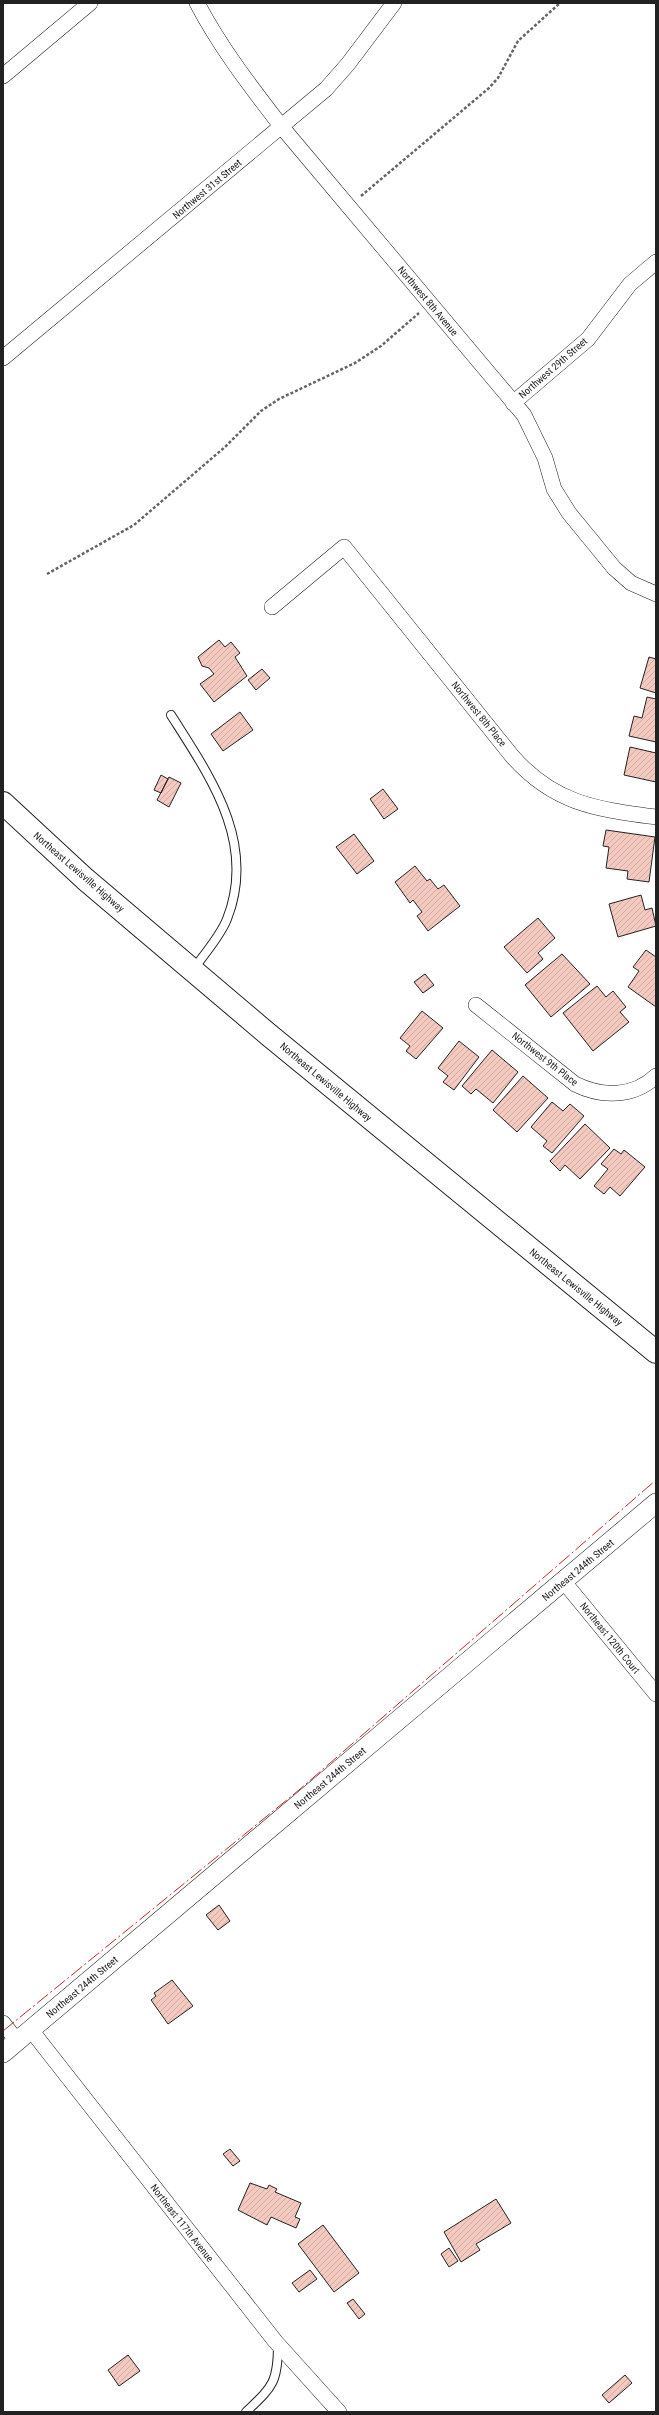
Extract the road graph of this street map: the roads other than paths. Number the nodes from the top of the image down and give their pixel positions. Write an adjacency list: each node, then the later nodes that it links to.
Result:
1 (90, 3): 4 (street)
2 (197, 3): 5 (street, Northwest 8th Avenue)
3 (394, 3): 5 (street, Northwest 31st Street)
4 (6, 67)
5 (281, 126): 7 (street, Northwest 31st Street); 8 (street, Northwest 8th Avenue)
6 (656, 262): 8 (street, Northwest 29th Street)
7 (3, 358)
8 (513, 403): 9 (street, Northwest 8th Avenue)
9 (656, 594)
10 (272, 607): 13 (street, Northwest 8th Place)
11 (171, 715): 14 (lane)
12 (3, 803): 14 (main road, Northeast Lewisville Highway)
13 (656, 817)
14 (193, 971): 17 (main road, Northeast Lewisville Highway)
15 (476, 1005): 16 (street, Northwest 9th Place)
16 (656, 1076)
17 (656, 1352)
18 (656, 1503): 19 (street, Northeast 244th Street)
19 (564, 1582): 20 (street, Northeast 120th Court); 22 (street, Northeast 244th Street)
20 (656, 1694)
21 (3, 2022): 22 (street, Northeast 117th Avenue)
22 (24, 2035): 23 (street, Northeast 244th Street); 24 (street, Northeast 117th Avenue)
23 (3, 2053)
24 (278, 2345): 25 (lane); 26 (street, Northeast 117th Avenue)
25 (246, 2412)
26 (339, 2412)

